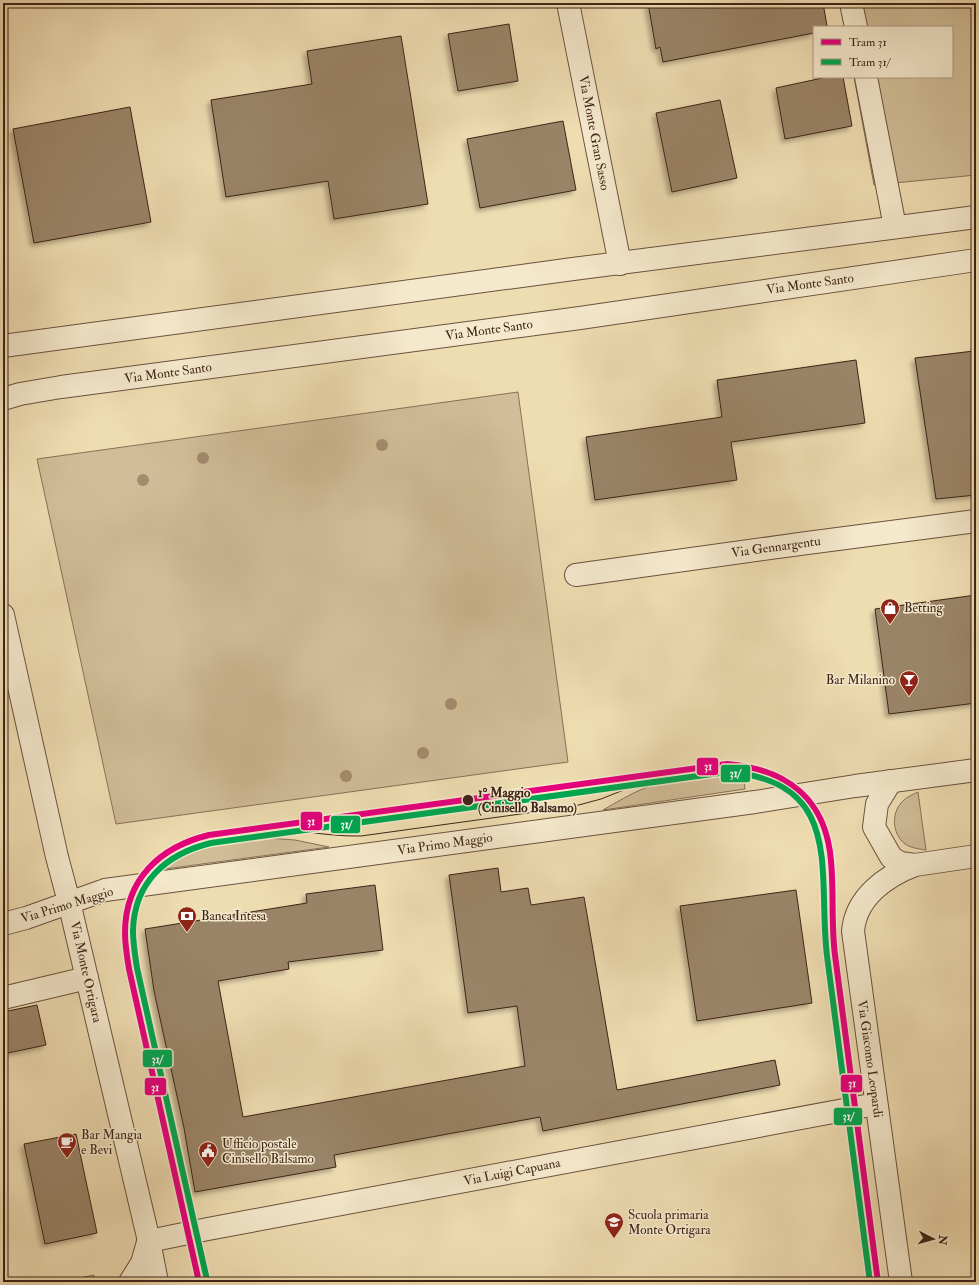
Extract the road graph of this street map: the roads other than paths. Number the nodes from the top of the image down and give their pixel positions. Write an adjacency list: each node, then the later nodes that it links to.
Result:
1 (568, 3): 8 (street, Via Monte Gran Sasso)
2 (852, 3): 3 (street)
3 (856, 26)
4 (866, 78): 6 (street)
5 (976, 217): 6 (street)
6 (895, 227): 8 (street)
7 (976, 260): 10 (street, Via Monte Santo)
8 (620, 264): 9 (street)
9 (3, 346)
10 (3, 399)
11 (976, 521): 12 (street, Via Gennargentu)
12 (576, 575)
13 (3, 615): 18 (street, Via Monte Ortigara)
14 (976, 770): 15 (street, Via Primo Maggio)
15 (892, 781): 17 (street); 18 (street, Via Primo Maggio)
16 (976, 856): 17 (street)
17 (915, 866): 22 (street, Via Giacomo Leopardi)
18 (69, 902): 19 (street, Via Primo Maggio); 20 (street, Via Monte Ortigara)
19 (3, 924)
20 (87, 978): 21 (street); 23 (street, Via Monte Ortigara)
21 (3, 998)
22 (876, 1104): 23 (street, Via Luigi Capuana); 26 (street, Via Giacomo Leopardi)
23 (149, 1241): 24 (street); 25 (street, Via Monte Ortigara)
24 (130, 1282)
25 (157, 1282)
26 (901, 1282)

